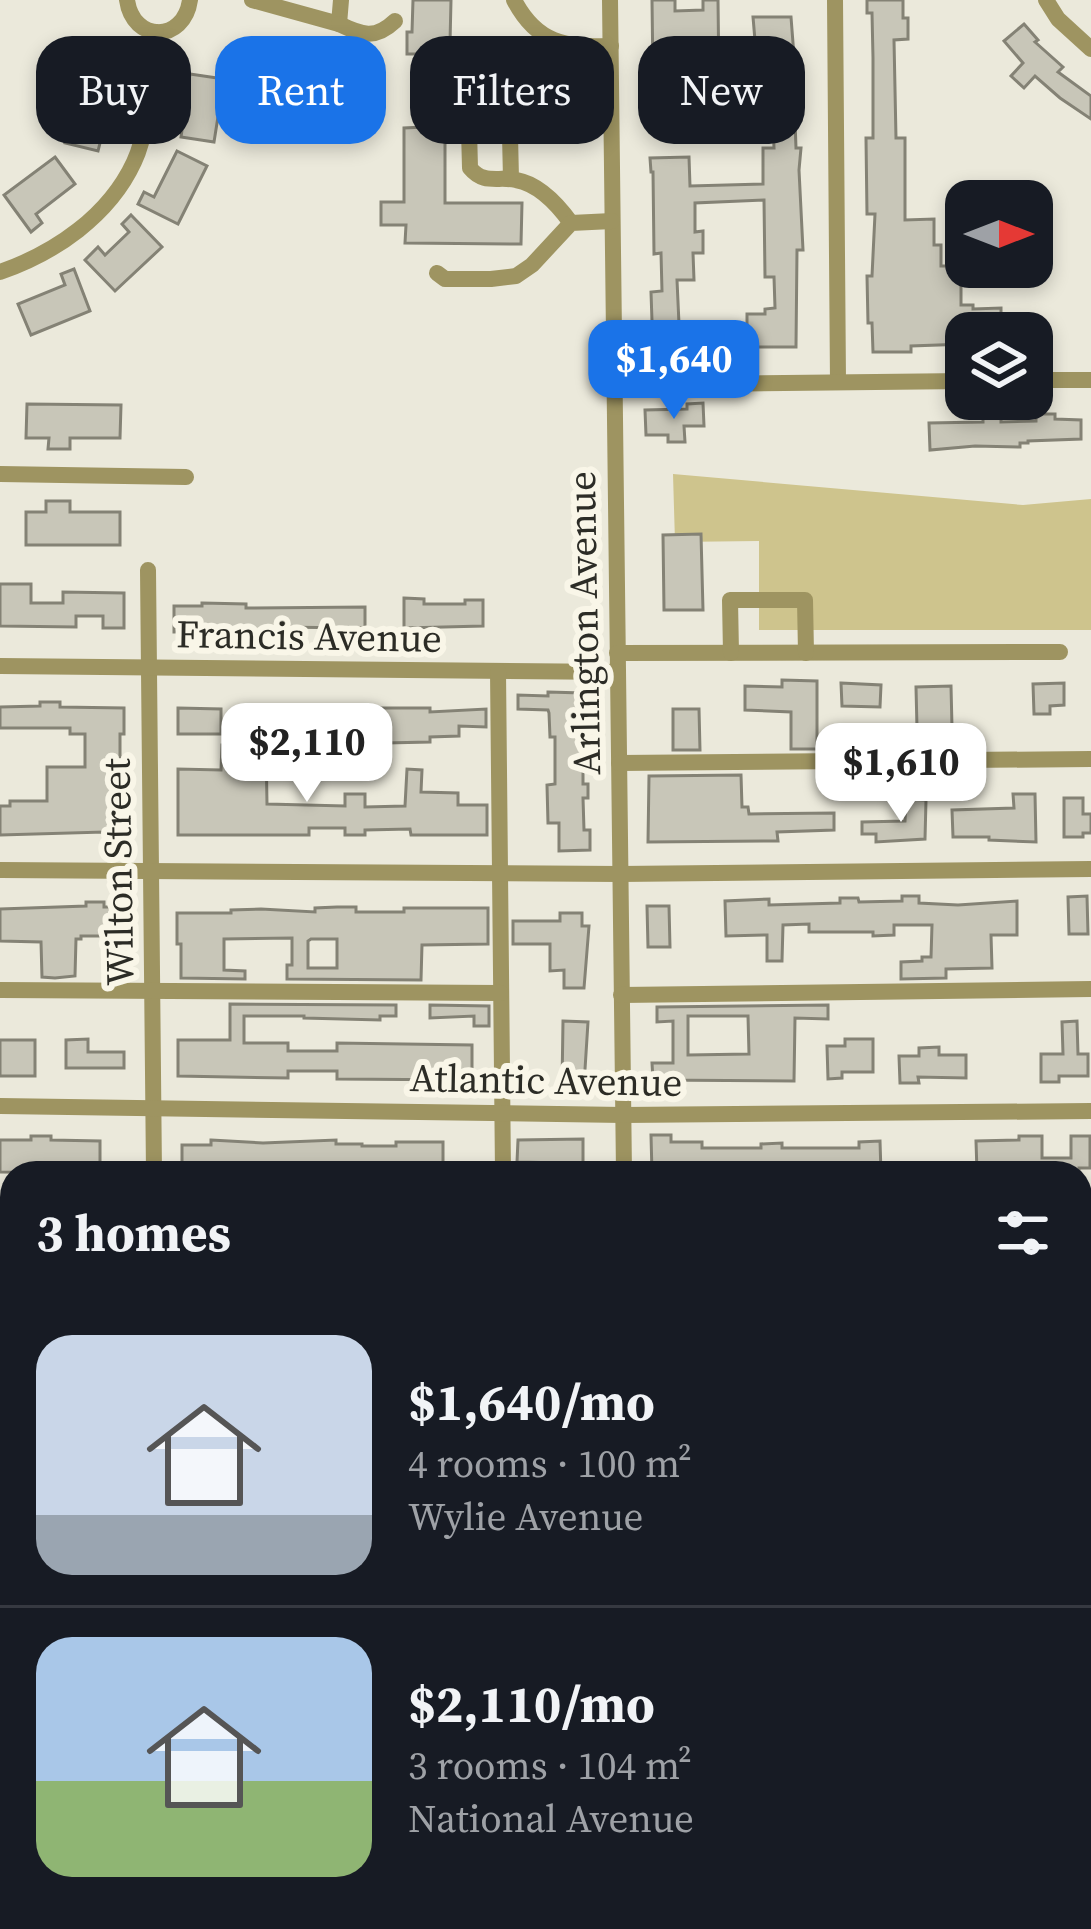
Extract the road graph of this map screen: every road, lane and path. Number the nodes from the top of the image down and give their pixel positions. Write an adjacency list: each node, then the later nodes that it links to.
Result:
1 (127, 0): 11 (street)
2 (192, 0): 11 (street)
3 (252, 0): 10 (street)
4 (340, 0): 10 (street)
5 (514, 0): 12 (street)
6 (610, 0): 13 (street, Arlington Avenue)
7 (835, 0): 24 (street)
8 (1046, 0): 14 (street)
9 (395, 21): 10 (street)
10 (339, 24)
11 (156, 32): 19 (street)
12 (544, 36)
13 (610, 36)
14 (1091, 49)
15 (612, 144): 17 (street, Arlington Avenue)
16 (512, 179): 16 (street); 18 (street)
17 (613, 221): 18 (street); 25 (street, Arlington Avenue)
18 (571, 223): 20 (street)
19 (0, 272)
20 (437, 273)
21 (1053, 380): 22 (street)
22 (1091, 380)
23 (945, 381): 24 (street)
24 (838, 382): 25 (street)
25 (614, 385): 32 (street, Arlington Avenue)
26 (0, 474): 27 (street)
27 (186, 477)
28 (148, 570): 34 (street, Wilton Street)
29 (806, 652): 30 (street, Francis Avenue); 31 (street, Francis Avenue); 31 (street)
30 (1060, 652)
31 (731, 653): 32 (street, Francis Avenue)
32 (618, 663): 35 (street, Francis Avenue); 37 (street, Arlington Avenue)
33 (0, 666): 34 (street, Francis Avenue)
34 (149, 667): 35 (street, Francis Avenue); 40 (street, Wilton Street)
35 (497, 671): 41 (street)
36 (1091, 759): 37 (street)
37 (619, 763): 42 (street, Arlington Avenue)
38 (0, 869): 40 (street)
39 (1091, 869): 42 (street)
40 (150, 870): 41 (street); 45 (street, Wilton Street)
41 (500, 873): 42 (street); 46 (street)
42 (620, 874): 47 (street, Arlington Avenue)
43 (1091, 989): 47 (street)
44 (0, 990): 45 (street)
45 (152, 991): 46 (street); 49 (street, Wilton Street)
46 (501, 993): 51 (street)
47 (621, 995): 52 (street, Arlington Avenue)
48 (0, 1106): 49 (street, Atlantic Avenue)
49 (153, 1108): 51 (street, Atlantic Avenue); 53 (street, Wilton Street)
50 (1091, 1111): 52 (street, Atlantic Avenue)
51 (502, 1114): 52 (street, Atlantic Avenue); 54 (street)
52 (623, 1115): 55 (street, Arlington Avenue)
53 (154, 1161)
54 (503, 1161)
55 (624, 1161)

